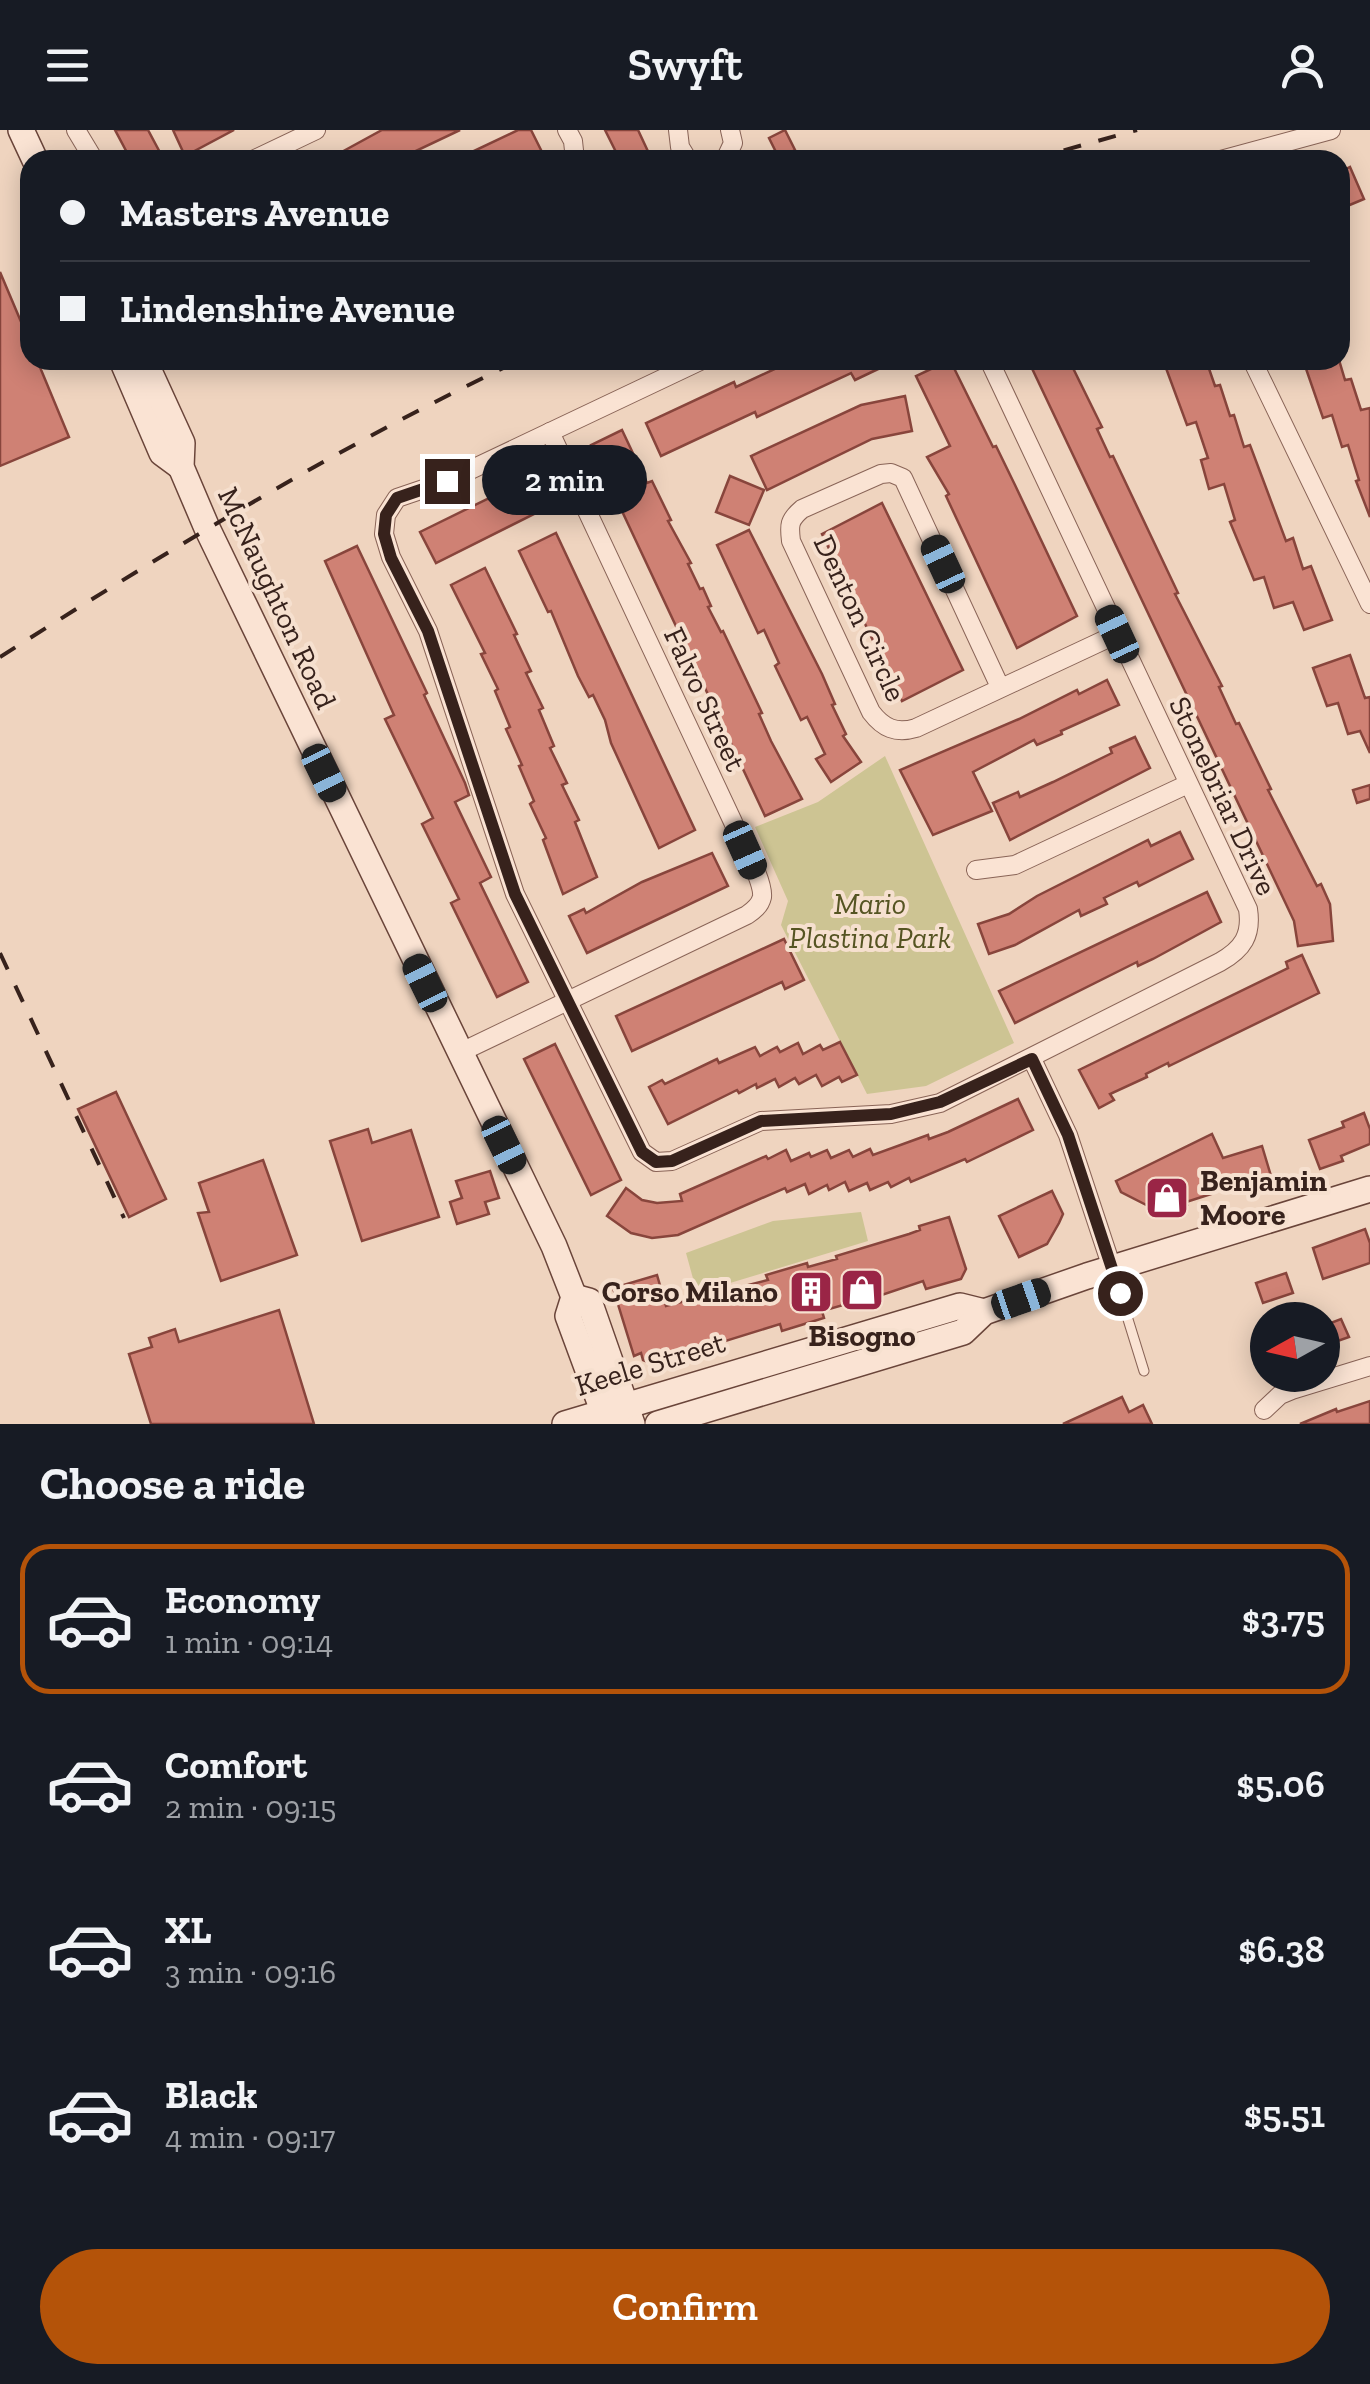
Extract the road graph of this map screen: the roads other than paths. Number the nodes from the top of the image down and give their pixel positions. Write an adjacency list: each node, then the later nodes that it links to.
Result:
1 (316, 130): 3 (street)
2 (1331, 130): 4 (street)
3 (274, 150)
4 (1258, 150)
5 (126, 370): 11 (street, McNaughton Road)
6 (149, 370): 11 (street, McNaughton Road)
7 (681, 370): 10 (street)
8 (994, 370): 13 (street, Stonebriar Drive)
9 (1257, 370): 12 (street)
10 (550, 432): 17 (street); 17 (street, Falvo Street)
11 (181, 468): 18 (street, McNaughton Road)
12 (1370, 604)
13 (1117, 634): 14 (street, Denton Circle); 15 (street, Stonebriar Drive)
14 (1000, 687): 14 (street, Denton Circle)
15 (1188, 784): 16 (street); 19 (street, Stonebriar Drive)
16 (976, 870)
17 (568, 1000): 18 (street, Falvo Street); 19 (street, Stonebriar Drive)
18 (459, 1053): 26 (street, McNaughton Road)
19 (1032, 1059): 21 (street)
20 (1370, 1189): 21 (street, Keele Street)
21 (1112, 1268): 22 (street, Keele Street); 24 (lane)
22 (984, 1312): 26 (street, Keele Street); 28 (street, Keele Street)
23 (1370, 1366): 25 (street)
24 (1144, 1371)
25 (1264, 1410)
26 (617, 1416): 27 (street, Keele Street)
27 (565, 1424)
28 (658, 1424)

